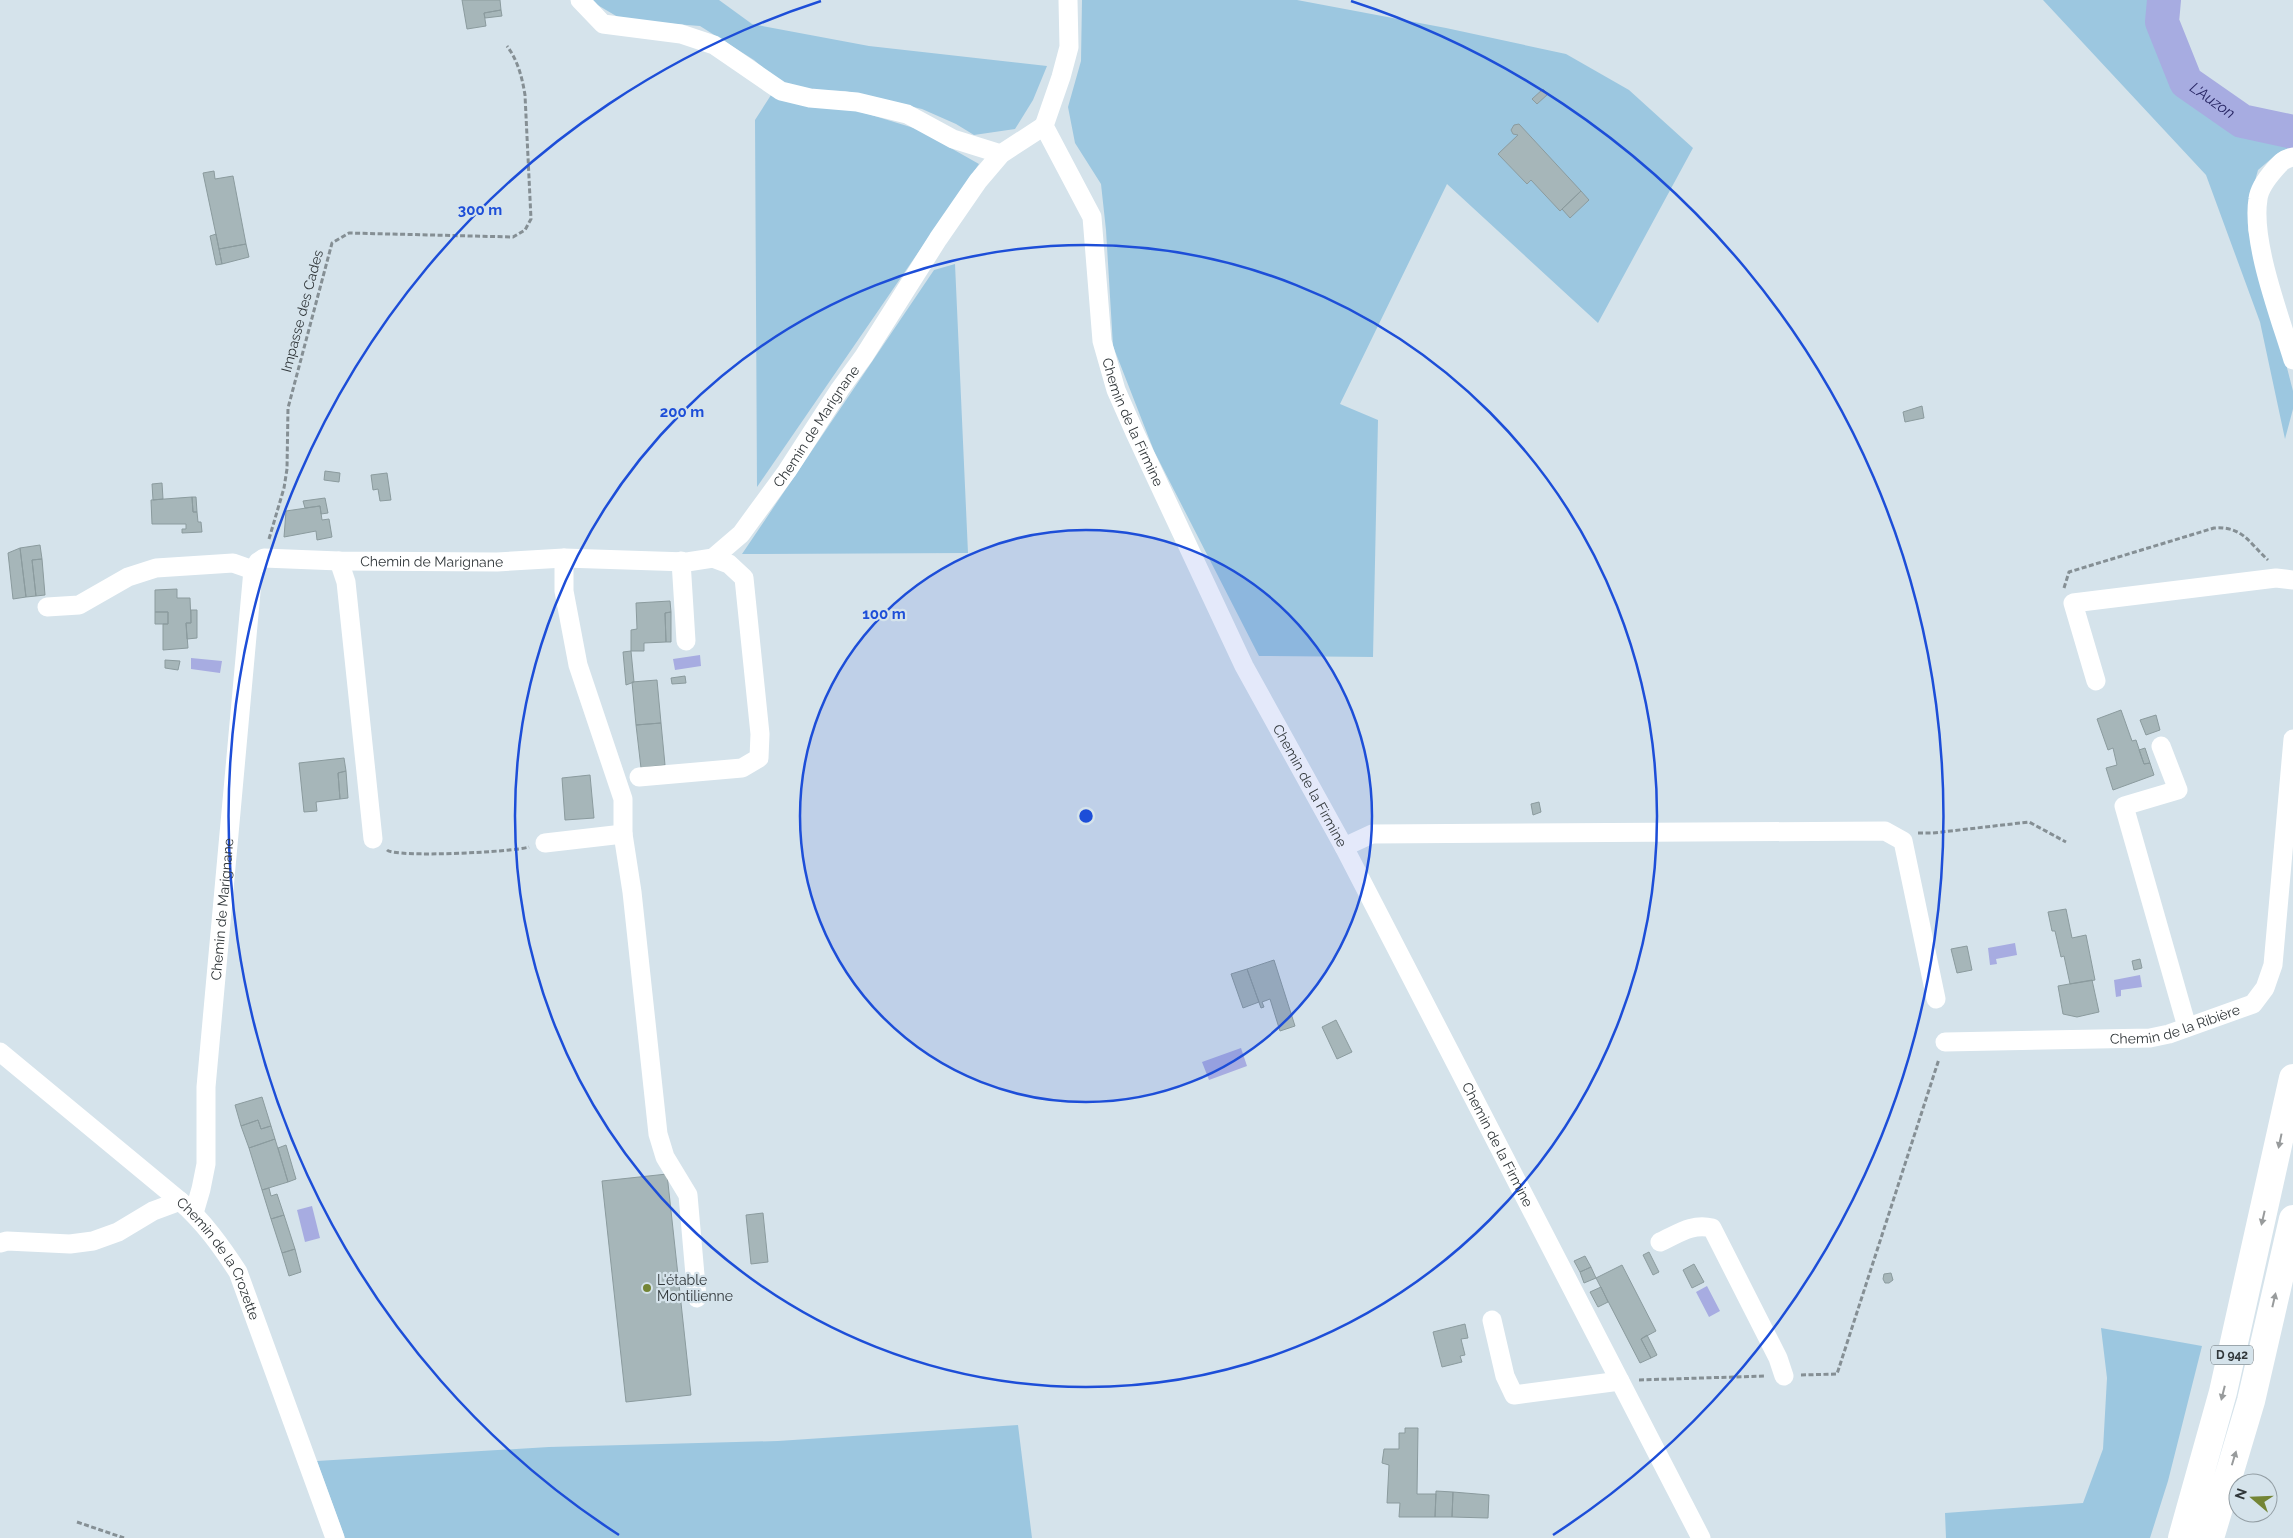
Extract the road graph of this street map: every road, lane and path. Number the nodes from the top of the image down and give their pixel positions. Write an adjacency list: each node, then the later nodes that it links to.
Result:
1 (580, 0): 5 (street)
2 (1068, 0): 4 (street)
3 (508, 46): 12 (path, Impasse des Cades)
4 (1044, 126): 5 (street, Chemin de Marignane); 26 (street, Chemin de la Firmine)
5 (1001, 154): 9 (street, Chemin de Marignane)
6 (2293, 157): 7 (street)
7 (2293, 360)
8 (564, 558): 10 (street, Chemin de Marignane); 11 (street, Chemin de Marignane); 22 (street)
9 (713, 558): 11 (street, Chemin de Marignane); 20 (street)
10 (339, 561): 12 (street, Chemin de Marignane); 23 (street)
11 (681, 561): 16 (street)
12 (259, 564): 15 (street); 32 (street, Chemin de Marignane)
13 (2291, 580): 14 (street); 14 (path)
14 (2073, 603): 17 (street)
15 (47, 607)
16 (686, 641)
17 (2096, 681)
18 (2293, 739): 28 (street, Chemin de la Ribière)
19 (2161, 746): 28 (street)
20 (639, 777)
21 (1885, 831): 24 (path); 26 (street); 27 (street)
22 (623, 834): 25 (street); 36 (street)
23 (373, 839): 25 (path)
24 (2066, 842)
25 (545, 843)
26 (1344, 847): 39 (street, Chemin de la Firmine)
27 (1936, 999)
28 (2187, 1027): 29 (street, Chemin de la Ribière)
29 (1944, 1042): 38 (path)
30 (0, 1052): 32 (street, Chemin de la Crozette)
31 (2293, 1078): 44 (highway, D 942, one-way to 44)
32 (187, 1207): 35 (street); 42 (street, Chemin de la Crozette)
33 (2293, 1220): 45 (highway, D 942, one-way to 33)
34 (1660, 1242): 38 (street)
35 (0, 1244)
36 (697, 1298)
37 (1492, 1320): 39 (street)
38 (1784, 1376): 39 (path)
39 (1620, 1381): 43 (street, Chemin de la Firmine)
40 (77, 1522): 41 (path)
41 (124, 1538)
42 (335, 1538)
43 (1701, 1538)
44 (2182, 1538)
45 (2210, 1538)

